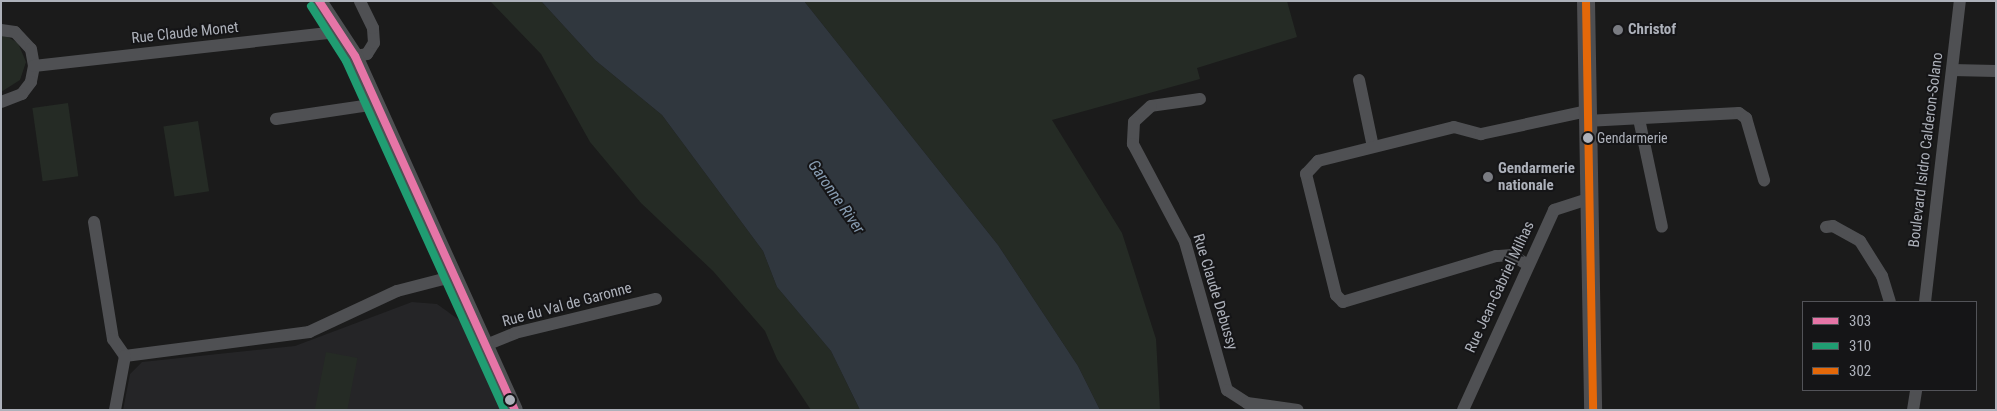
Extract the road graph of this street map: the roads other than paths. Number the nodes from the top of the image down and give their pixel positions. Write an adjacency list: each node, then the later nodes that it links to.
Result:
1 (319, 1): 6 (street)
2 (360, 1): 7 (street)
3 (1586, 1): 15 (main road)
4 (1960, 1): 9 (street, Boulevard Isidro Calderon-Solano)
5 (1, 30): 8 (street)
6 (339, 32): 7 (street); 8 (street, Rue Claude Monet)
7 (355, 56): 14 (street)
8 (34, 66): 13 (street)
9 (1952, 70): 10 (street); 28 (street, Boulevard Isidro Calderon-Solano)
10 (1996, 71)
11 (1359, 80): 18 (street)
12 (1200, 99): 32 (street, Rue Claude Debussy)
13 (1, 102)
14 (376, 104): 16 (street); 25 (street)
15 (1586, 116): 17 (street); 18 (street); 20 (main road)
16 (276, 119)
17 (1639, 119): 19 (street); 22 (street)
18 (1374, 148): 24 (street)
19 (1764, 180)
20 (1587, 199): 24 (street, Rue Jean-Gabriel Milhas); 37 (main road)
21 (94, 222): 30 (street)
22 (1662, 227)
23 (1826, 227): 27 (street)
24 (1528, 265): 36 (street, Rue Jean-Gabriel Milhas)
25 (455, 276): 29 (street); 30 (street)
26 (656, 299): 29 (street, Rue du Val de Garonne)
27 (1890, 301)
28 (1926, 301)
29 (486, 345): 34 (street)
30 (125, 356): 33 (street)
31 (1916, 391): 38 (street)
32 (1247, 406): 35 (street, Rue Claude Debussy)
33 (115, 410)
34 (515, 410)
35 (1298, 410)
36 (1463, 410)
37 (1593, 410)
38 (1914, 410)

